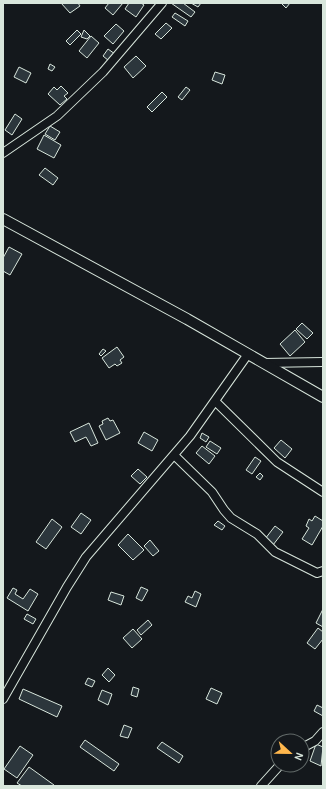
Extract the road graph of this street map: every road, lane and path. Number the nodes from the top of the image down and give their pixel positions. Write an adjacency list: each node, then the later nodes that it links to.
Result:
1 (162, 3): 2 (street)
2 (3, 153)
3 (3, 219): 4 (main road)
4 (248, 354): 6 (main road); 8 (street)
5 (323, 362): 6 (street)
6 (264, 363): 7 (main road)
7 (323, 397)
8 (215, 401): 9 (street); 10 (street)
9 (174, 455): 11 (street); 12 (street)
10 (323, 492)
11 (323, 571)
12 (3, 699)
13 (323, 732): 14 (street)
14 (310, 744)
15 (273, 773): 16 (street)
16 (261, 786)

